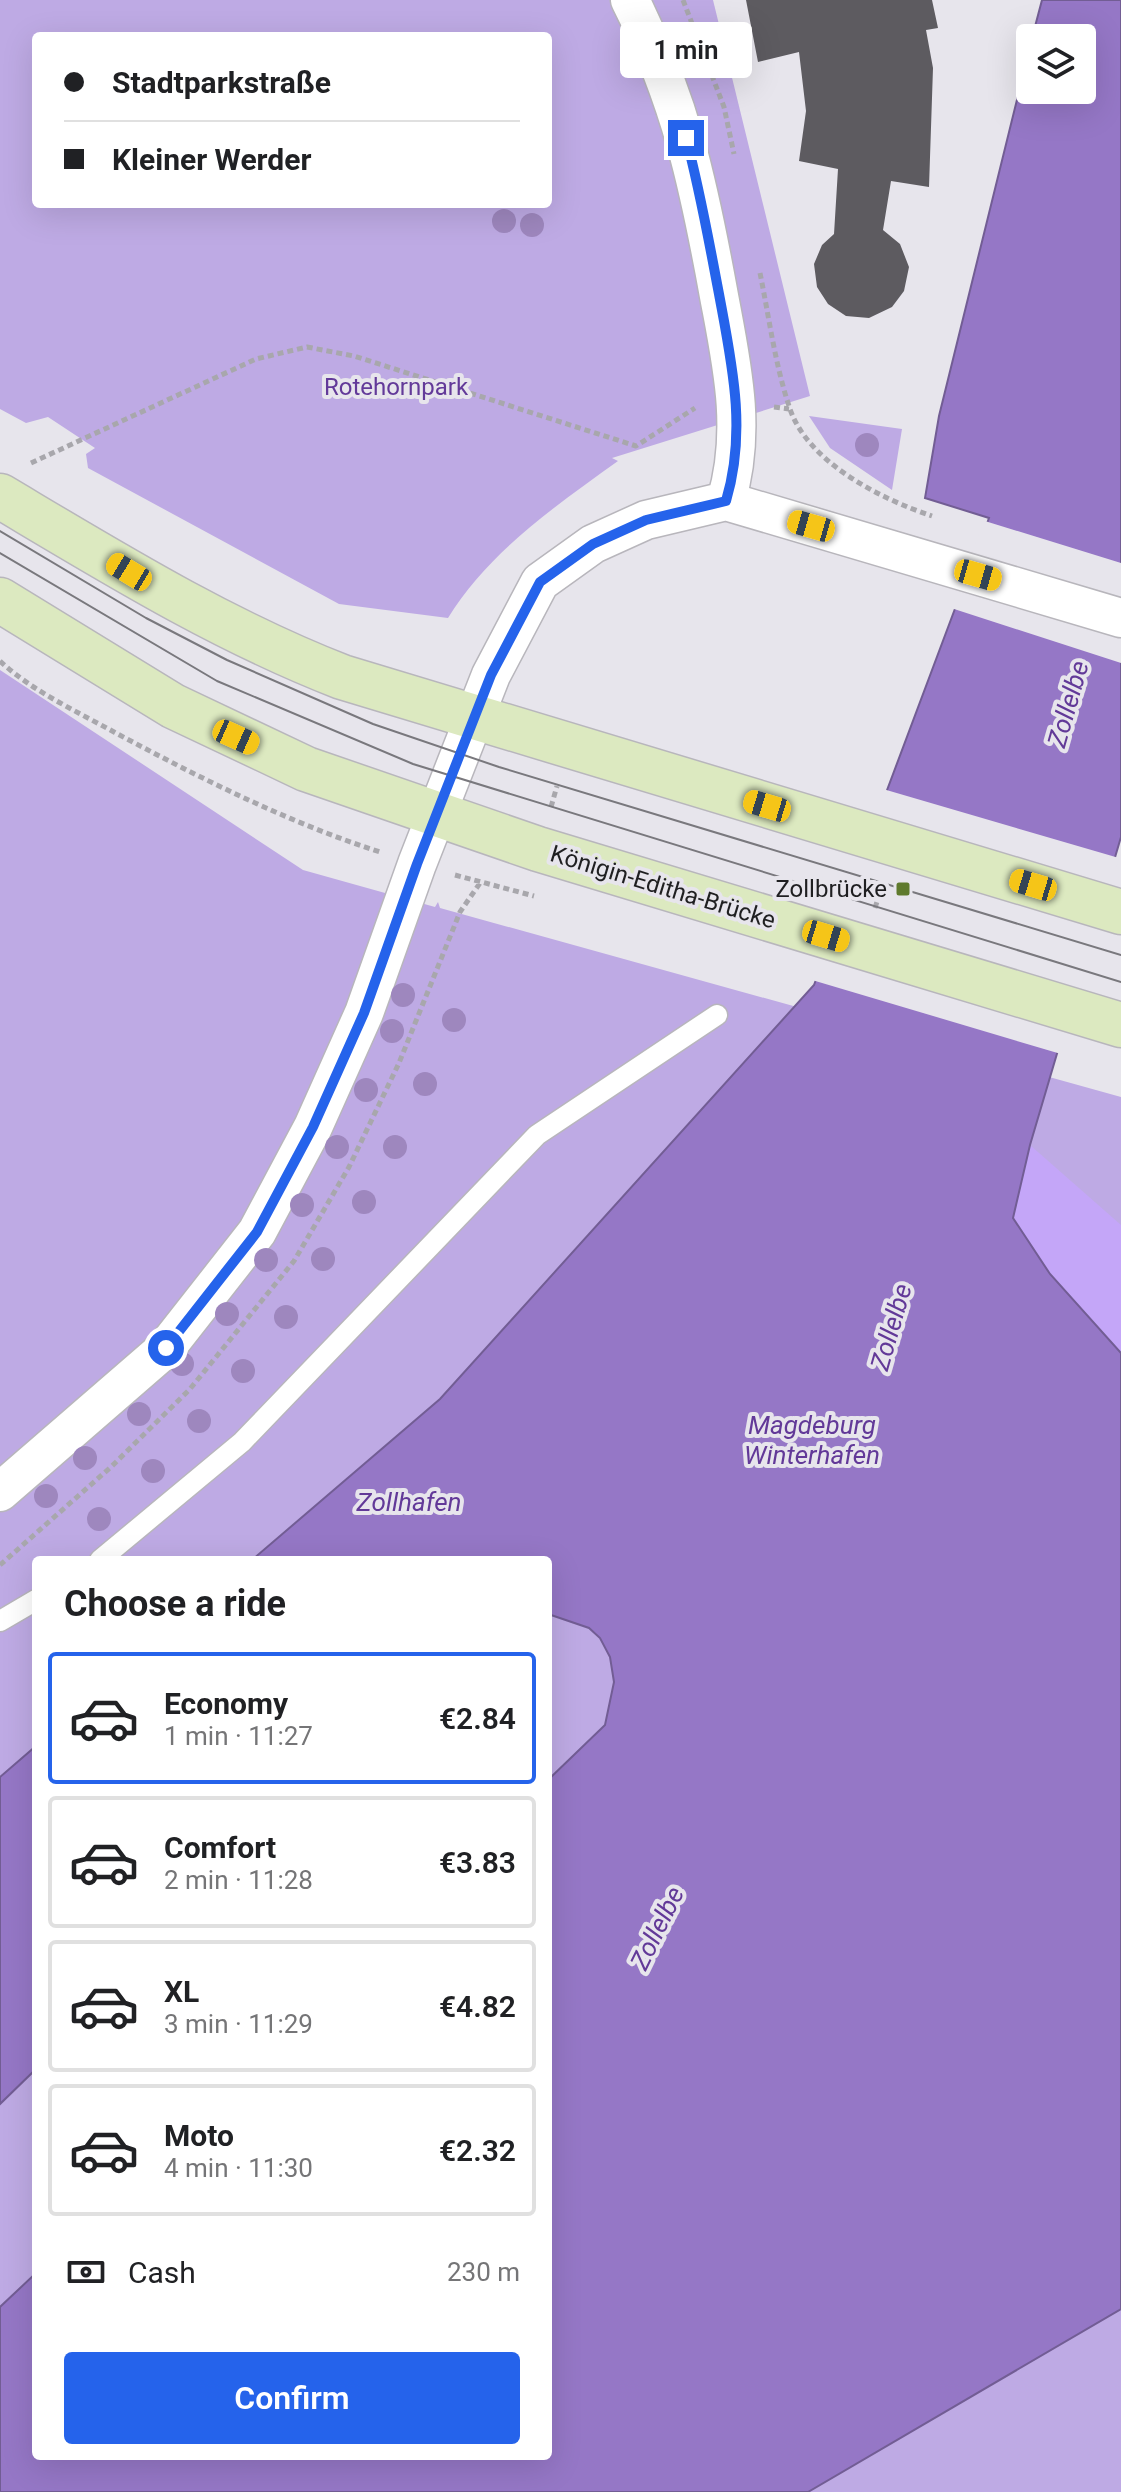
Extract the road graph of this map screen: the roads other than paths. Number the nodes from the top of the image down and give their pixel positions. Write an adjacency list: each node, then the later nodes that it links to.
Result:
1 (630, 0): 3 (street)
2 (0, 496): 6 (main road)
3 (726, 501): 5 (street); 6 (street)
4 (0, 600): 7 (main road, Königin-Editha-Brücke)
5 (1121, 618)
6 (475, 720): 7 (street); 8 (main road)
7 (436, 816): 10 (main road, Königin-Editha-Brücke); 11 (street)
8 (1121, 912)
9 (717, 1015): 12 (lane)
10 (1121, 1025)
11 (2, 1486)
12 (105, 1556)
13 (32, 1602): 14 (lane)
14 (0, 1621)

